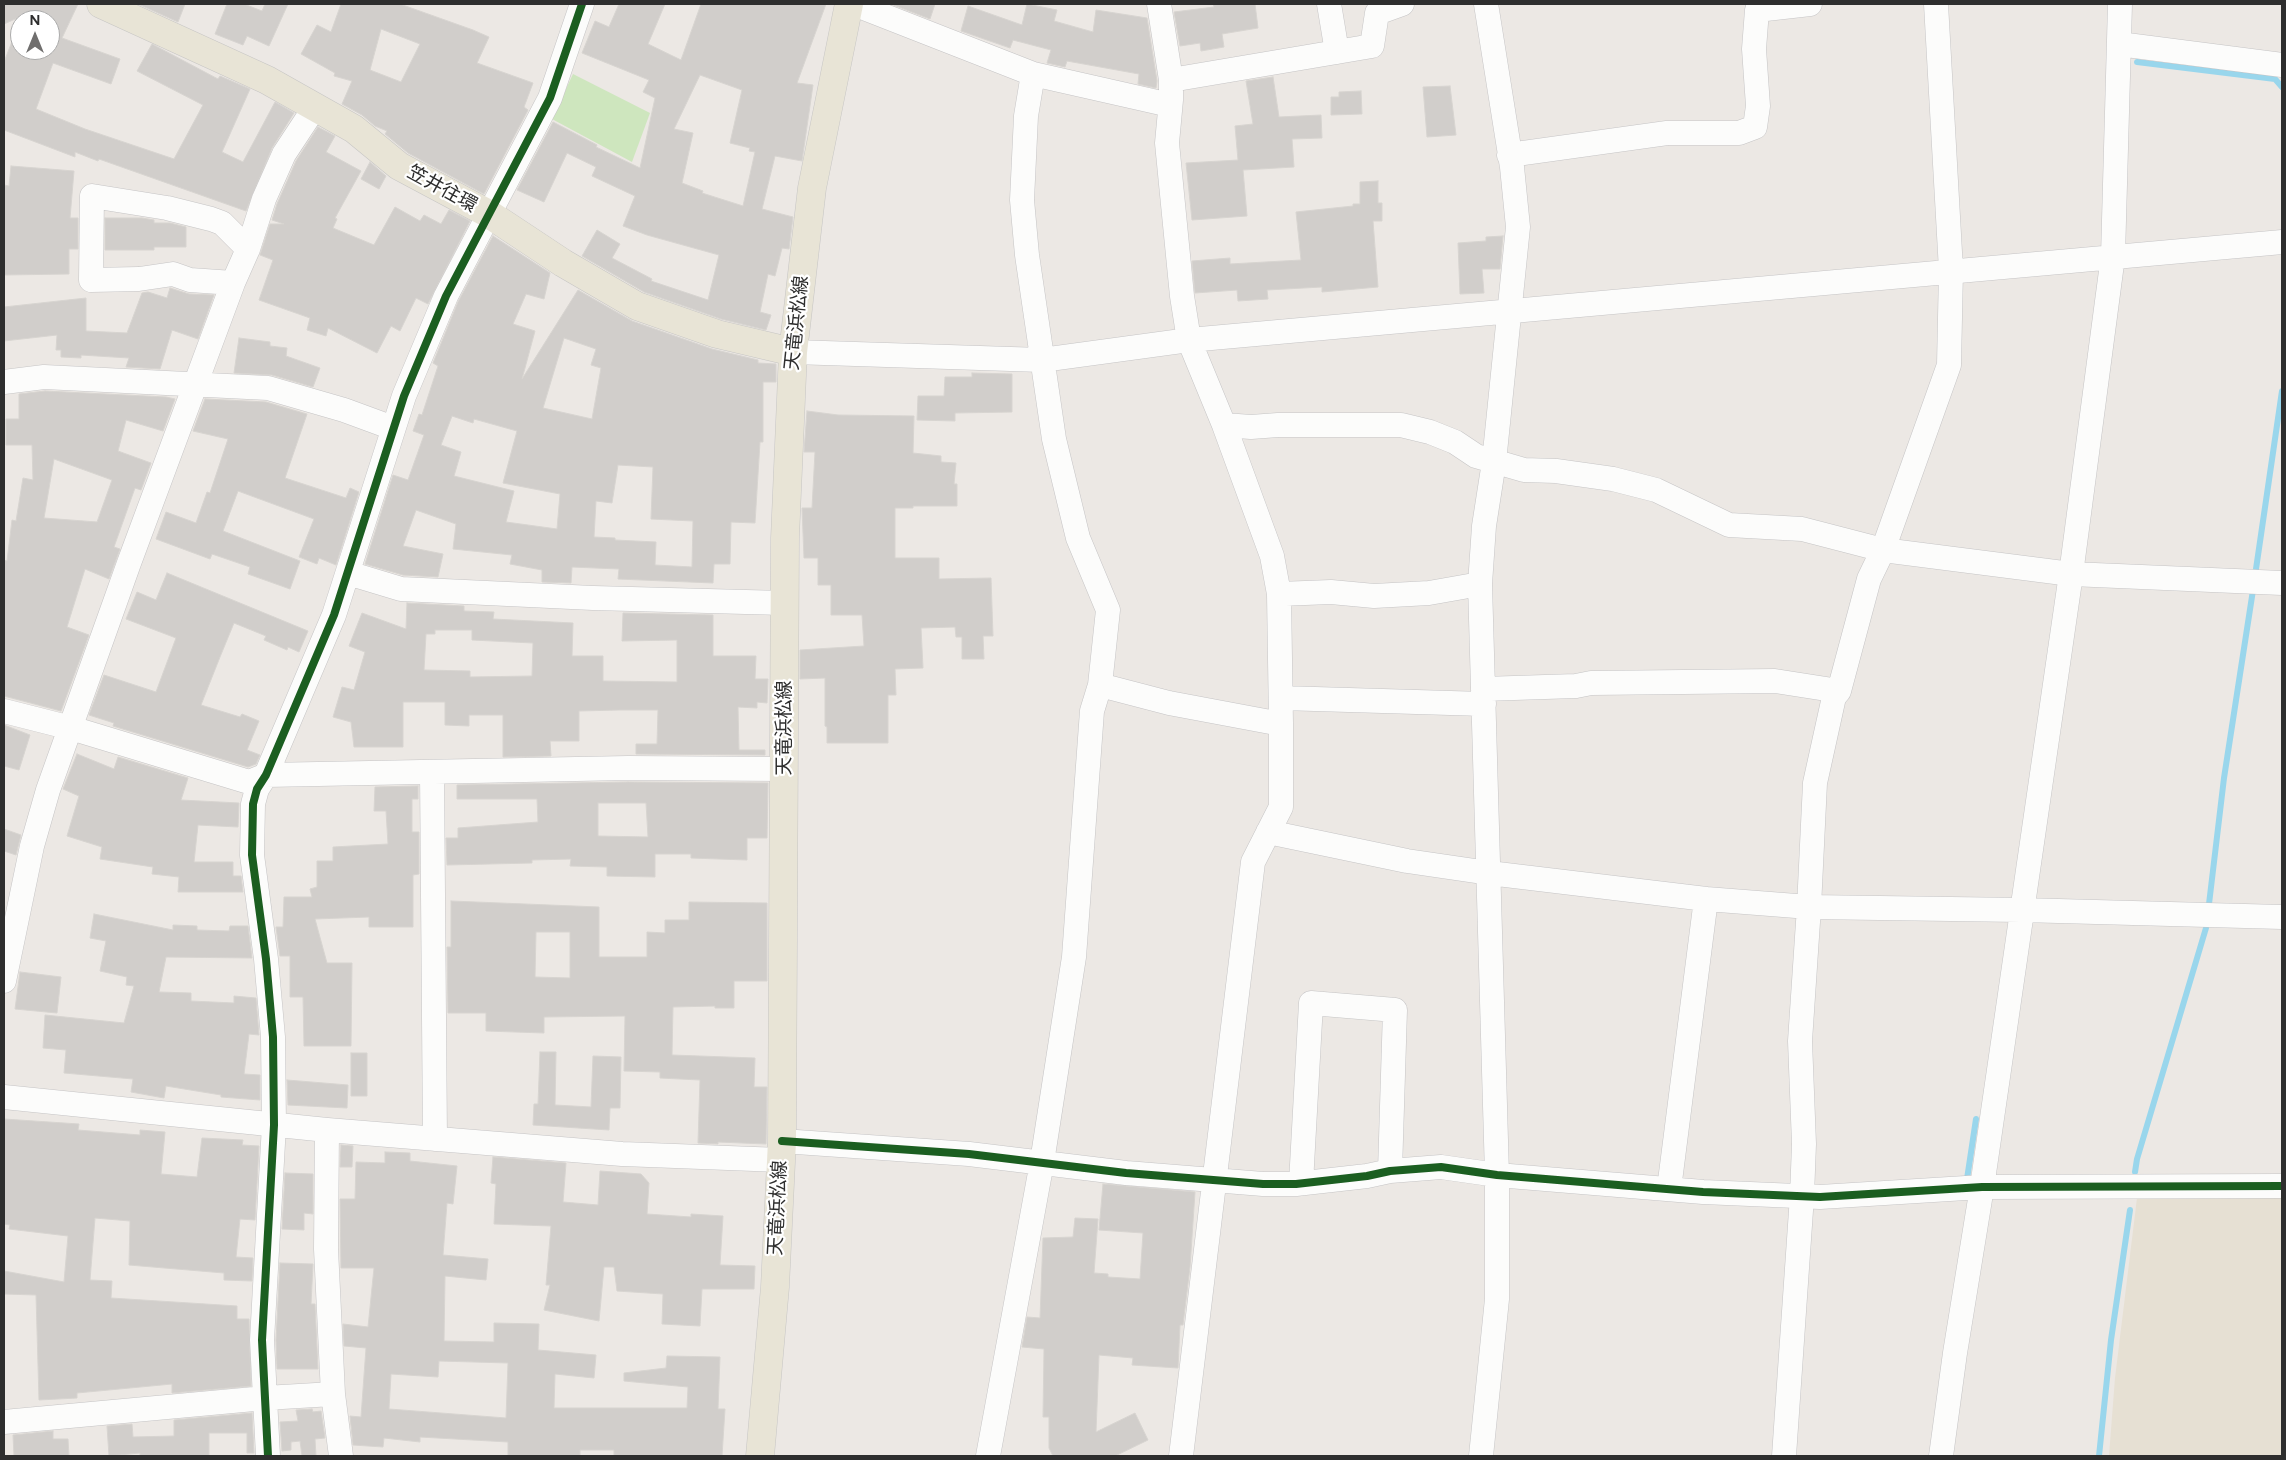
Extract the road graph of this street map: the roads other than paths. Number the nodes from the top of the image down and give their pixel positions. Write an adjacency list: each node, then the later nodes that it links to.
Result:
1 (101, 4): 12 (main road, 笠井往環)
2 (582, 4): 21 (street)
3 (849, 4): 29 (main road, 天竜浜松線)
4 (854, 4): 16 (street)
5 (1159, 4): 17 (street)
6 (1329, 4): 14 (street)
7 (1402, 4): 14 (street)
8 (1486, 4): 20 (street)
9 (1810, 4): 20 (street)
10 (1936, 4): 25 (street)
11 (2120, 4): 13 (street)
12 (142, 12): 19 (main road, 笠井往環)
13 (2119, 44): 15 (street); 24 (street)
14 (1337, 52): 17 (street)
15 (2282, 66)
16 (1032, 74): 18 (street); 30 (street)
17 (1171, 80): 18 (street)
18 (1170, 105): 28 (street)
19 (315, 107): 21 (main road, 笠井往環); 23 (street)
20 (1509, 155): 27 (street)
21 (488, 214): 29 (main road, 笠井往環); 34 (street)
22 (2282, 242): 24 (street)
23 (248, 248): 26 (street); 26 (street)
24 (2113, 256): 25 (street); 38 (street)
25 (1951, 270): 27 (street); 36 (street)
26 (233, 283): 32 (street)
27 (1509, 313): 28 (street); 35 (street)
28 (1189, 340): 30 (street); 33 (street)
29 (793, 352): 30 (street); 42 (main road, 天竜浜松線)
30 (1042, 360): 43 (street)
31 (4, 382): 32 (street)
32 (196, 384): 34 (street); 49 (street)
33 (1224, 425): 35 (street); 41 (street)
34 (393, 428): 37 (street)
35 (1494, 462): 36 (street); 40 (street)
36 (1883, 550): 38 (street); 44 (street)
37 (348, 573): 42 (street); 52 (street)
38 (2071, 574): 39 (street); 57 (street)
39 (2282, 583)
40 (1480, 584): 41 (street); 45 (street)
41 (1279, 594): 46 (street)
42 (784, 603): 50 (main road, 天竜浜松線)
43 (1100, 685): 48 (street); 65 (street)
44 (1839, 691): 45 (street); 56 (street)
45 (1483, 696): 46 (street); 54 (street)
46 (1281, 698): 48 (street)
47 (4, 711): 49 (street)
48 (1281, 724): 53 (street)
49 (72, 728): 52 (street); 59 (street)
50 (784, 768): 51 (street); 64 (main road, 天竜浜松線)
51 (432, 772): 52 (street); 63 (street)
52 (266, 775): 61 (street)
53 (1268, 832): 54 (street); 68 (street)
54 (1489, 873): 55 (street); 67 (street)
55 (1706, 899): 56 (street); 72 (street)
56 (1809, 908): 57 (street); 73 (street)
57 (2021, 910): 58 (street); 71 (street)
58 (2282, 917)
59 (4, 981)
60 (4, 1096): 61 (street)
61 (274, 1125): 62 (street); 75 (street)
62 (327, 1130): 63 (street); 74 (street)
63 (435, 1139): 64 (street)
64 (781, 1151): 65 (street); 79 (main road, 天竜浜松線)
65 (1042, 1162): 68 (street); 80 (street)
66 (1390, 1171): 67 (street); 69 (street); 69 (street)
67 (1497, 1175): 72 (street); 82 (street)
68 (1214, 1182): 69 (street); 81 (street)
69 (1301, 1183)
70 (2282, 1186): 71 (street)
71 (1982, 1187): 73 (street); 84 (street)
72 (1669, 1189): 73 (street)
73 (1802, 1196): 83 (street)
74 (334, 1394): 75 (street); 78 (street)
75 (265, 1398): 76 (street); 77 (street)
76 (4, 1422)
77 (268, 1456)
78 (341, 1456)
79 (760, 1456)
80 (988, 1456)
81 (1182, 1456)
82 (1482, 1456)
83 (1784, 1456)
84 (1941, 1456)

